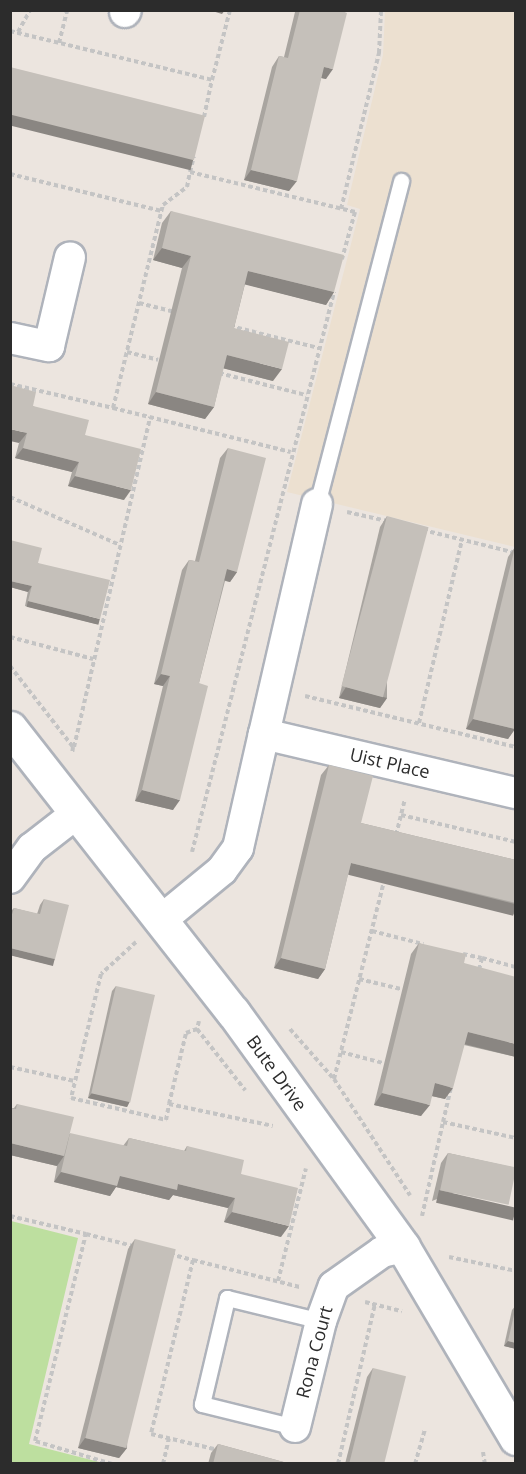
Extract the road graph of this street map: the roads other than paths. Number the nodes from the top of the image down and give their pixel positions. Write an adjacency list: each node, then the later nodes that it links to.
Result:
1 (401, 180): 4 (lane)
2 (70, 257): 3 (street)
3 (10, 338)
4 (316, 504): 6 (street)
5 (10, 728): 8 (street, Bute Drive)
6 (264, 734): 7 (street, Uist Place); 10 (street)
7 (516, 793)
8 (77, 813): 9 (street); 10 (street, Bute Drive)
9 (10, 878)
10 (151, 929): 11 (street, Bute Drive)
11 (414, 1237): 12 (street, Rona Court); 14 (street, Bute Drive)
12 (325, 1307): 13 (street, Rona Court); 13 (lane)
13 (295, 1427)
14 (516, 1438)

